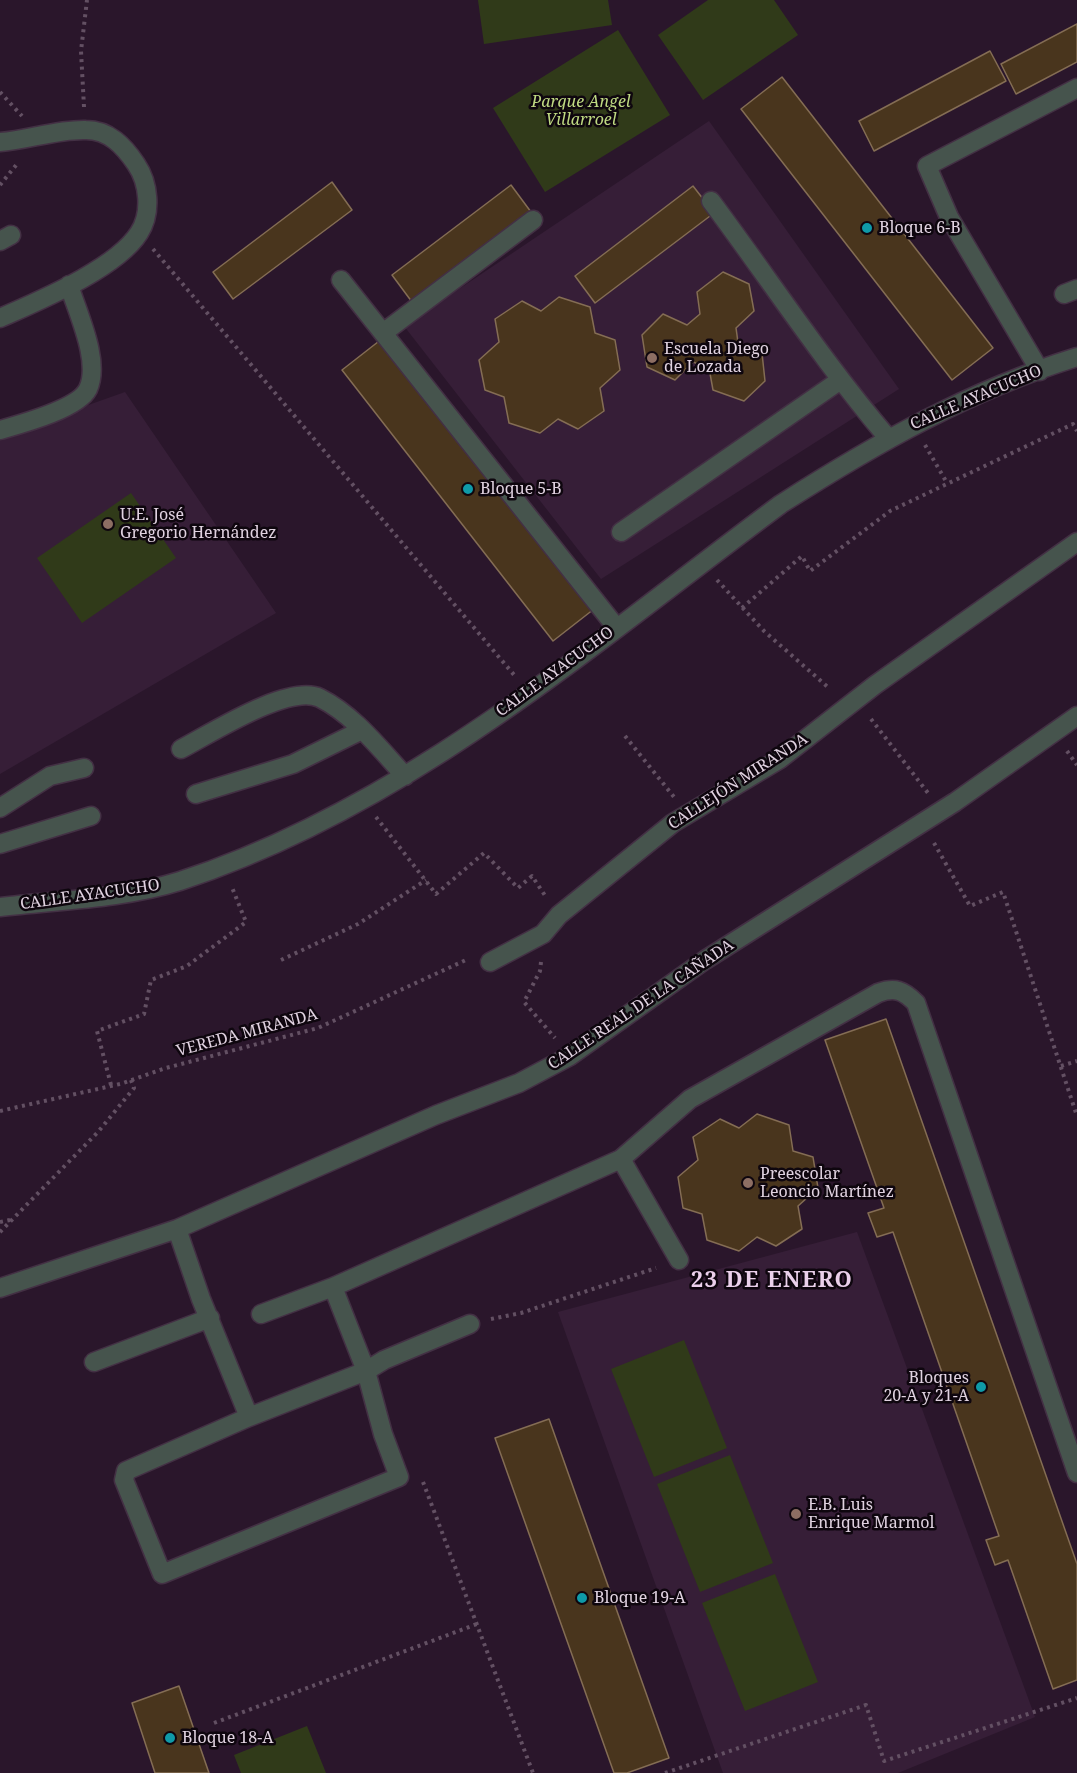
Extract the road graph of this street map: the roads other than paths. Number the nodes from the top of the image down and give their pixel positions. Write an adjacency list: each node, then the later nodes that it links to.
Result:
1 (1077, 88): 10 (street)
2 (0, 142): 6 (street)
3 (711, 201): 11 (street)
4 (533, 220): 8 (street)
5 (341, 280): 8 (street)
6 (69, 285): 7 (street); 12 (street)
7 (0, 318)
8 (383, 333): 16 (street)
9 (1077, 357): 10 (street, CALLE AYACUCHO)
10 (1040, 371): 13 (street, CALLE AYACUCHO)
11 (839, 381): 13 (street); 14 (street)
12 (0, 430)
13 (888, 438): 16 (street, CALLE AYACUCHO)
14 (621, 532)
15 (1077, 542): 27 (street, CALLEJÓN MIRANDA)
16 (616, 627): 21 (street, CALLE AYACUCHO)
17 (1077, 716): 29 (street, CALLE REAL DE LA CAÑADA)
18 (362, 730): 19 (street); 21 (street); 22 (street)
19 (181, 749)
20 (84, 768): 23 (street)
21 (405, 776): 26 (street, CALLE AYACUCHO)
22 (196, 794)
23 (0, 808)
24 (91, 816): 25 (street)
25 (0, 844)
26 (0, 907)
27 (490, 962)
28 (621, 1159): 30 (street); 31 (street); 39 (street)
29 (177, 1229): 32 (street, CALLE REAL DE LA CAÑADA); 34 (street)
30 (679, 1260)
31 (333, 1287): 33 (street); 37 (street)
32 (0, 1288)
33 (261, 1314)
34 (210, 1318): 36 (street); 38 (street)
35 (470, 1324): 37 (street)
36 (94, 1362)
37 (366, 1371): 38 (street); 38 (street)
38 (249, 1417)
39 (1077, 1473)

